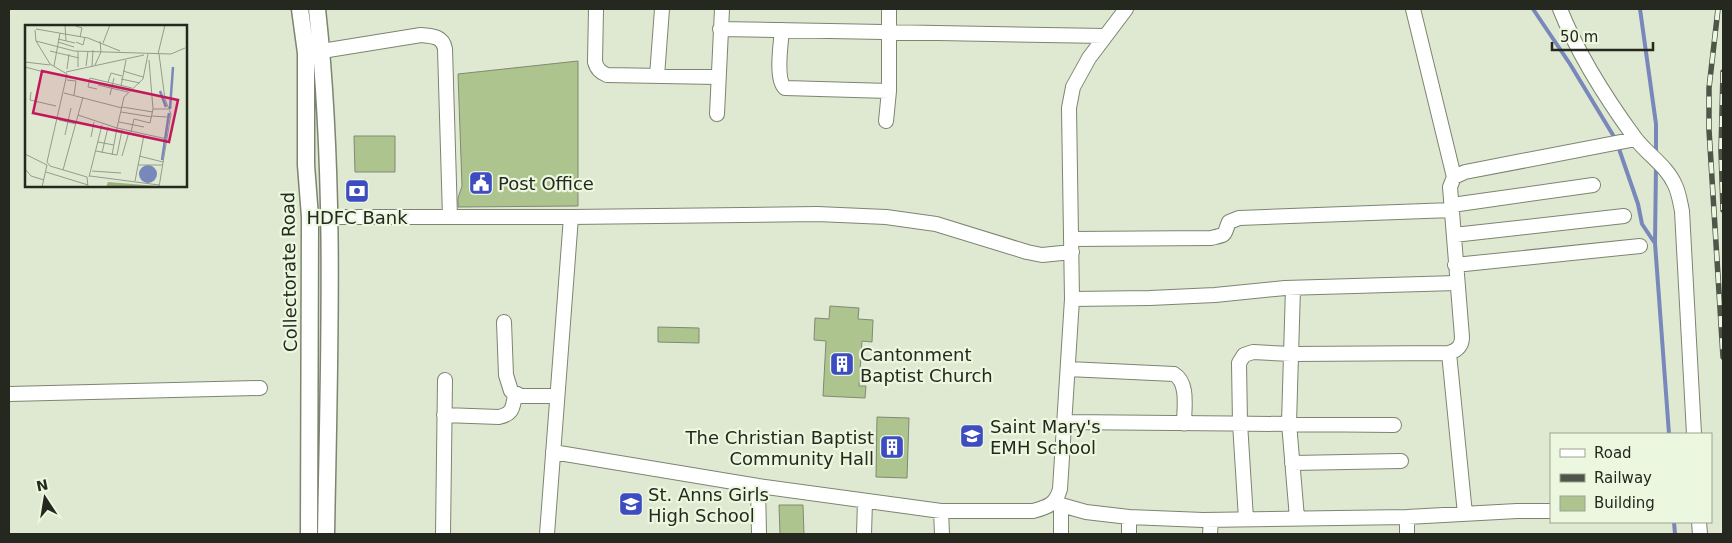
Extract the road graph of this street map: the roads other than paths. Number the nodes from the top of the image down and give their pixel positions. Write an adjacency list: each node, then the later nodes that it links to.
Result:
1 (300, 9): 65 (street, Collectorate Road)
2 (317, 9): 14 (street)
3 (596, 9): 15 (street)
4 (662, 9): 15 (street)
5 (722, 9): 10 (street)
6 (889, 9): 12 (street)
7 (1126, 9): 13 (street)
8 (1413, 9): 21 (street)
9 (1560, 9): 20 (street)
10 (720, 29): 11 (street); 16 (street)
11 (782, 30): 12 (street); 17 (street)
12 (889, 32): 13 (street); 17 (street)
13 (1105, 36): 29 (street)
14 (322, 51): 25 (street); 26 (street)
15 (657, 76): 16 (street)
16 (717, 78): 18 (street)
17 (890, 91): 19 (street)
18 (717, 114)
19 (886, 121)
20 (1631, 140): 21 (street); 50 (street)
21 (1454, 178): 23 (street)
22 (1593, 186): 23 (street)
23 (1452, 207): 28 (street); 29 (street)
24 (1624, 216): 28 (street)
25 (329, 217): 26 (street); 66 (street)
26 (450, 217): 27 (street)
27 (571, 217): 29 (street); 43 (street)
28 (1454, 235): 31 (street)
29 (1072, 246): 34 (street)
30 (1640, 246): 31 (street)
31 (1456, 265): 32 (street)
32 (1456, 283): 33 (street); 36 (street)
33 (1292, 288): 34 (street); 37 (street)
34 (1072, 299): 38 (street)
35 (504, 322): 42 (street)
36 (1450, 353): 37 (street); 59 (street)
37 (1291, 354): 46 (street); 47 (street)
38 (1068, 369): 45 (street); 48 (street)
39 (445, 380): 44 (street)
40 (260, 388): 41 (street)
41 (9, 394)
42 (516, 394): 43 (street); 44 (street)
43 (557, 396): 51 (street)
44 (444, 415): 67 (street)
45 (1065, 422): 48 (street); 56 (street)
46 (1240, 423): 47 (street); 48 (street); 63 (street)
47 (1289, 423): 49 (street); 53 (street)
48 (1184, 424)
49 (1394, 425)
50 (1694, 433)
51 (553, 452): 54 (street); 68 (street)
52 (1401, 461): 53 (street)
53 (1292, 463): 62 (street)
54 (758, 486): 55 (street); 69 (street)
55 (865, 501): 57 (street); 70 (street)
56 (1058, 504): 57 (street); 60 (street); 72 (street)
57 (941, 511): 71 (street)
58 (1550, 511): 59 (street)
59 (1466, 514): 61 (street)
60 (1129, 517): 64 (street); 73 (street)
61 (1407, 517): 62 (street); 75 (street)
62 (1296, 518): 63 (street)
63 (1246, 519): 64 (street)
64 (1211, 520): 74 (street)
65 (309, 534)
66 (326, 534)
67 (443, 534)
68 (547, 534)
69 (759, 534)
70 (864, 534)
71 (942, 534)
72 (1062, 534)
73 (1129, 534)
74 (1210, 534)
75 (1407, 534)

